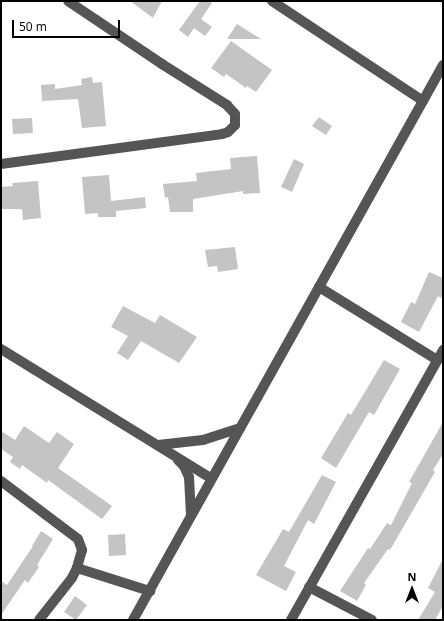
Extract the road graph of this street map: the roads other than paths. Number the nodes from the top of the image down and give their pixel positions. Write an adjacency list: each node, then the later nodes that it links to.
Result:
1 (68, 1): 5 (street)
2 (272, 1): 4 (street)
3 (443, 65): 4 (street)
4 (423, 101): 6 (street)
5 (1, 164)
6 (319, 287): 9 (street); 10 (street)
7 (1, 349): 11 (street)
8 (443, 350): 9 (street)
9 (437, 360): 17 (street)
10 (240, 428): 11 (street); 13 (street)
11 (158, 445): 12 (street)
12 (172, 454): 13 (street); 15 (street)
13 (211, 478): 15 (street)
14 (1, 481): 16 (street)
15 (191, 515): 18 (street)
16 (77, 568): 18 (street); 19 (street)
17 (309, 587): 21 (street); 22 (street)
18 (150, 591): 20 (street)
19 (39, 620)
20 (133, 620)
21 (291, 620)
22 (372, 620)

